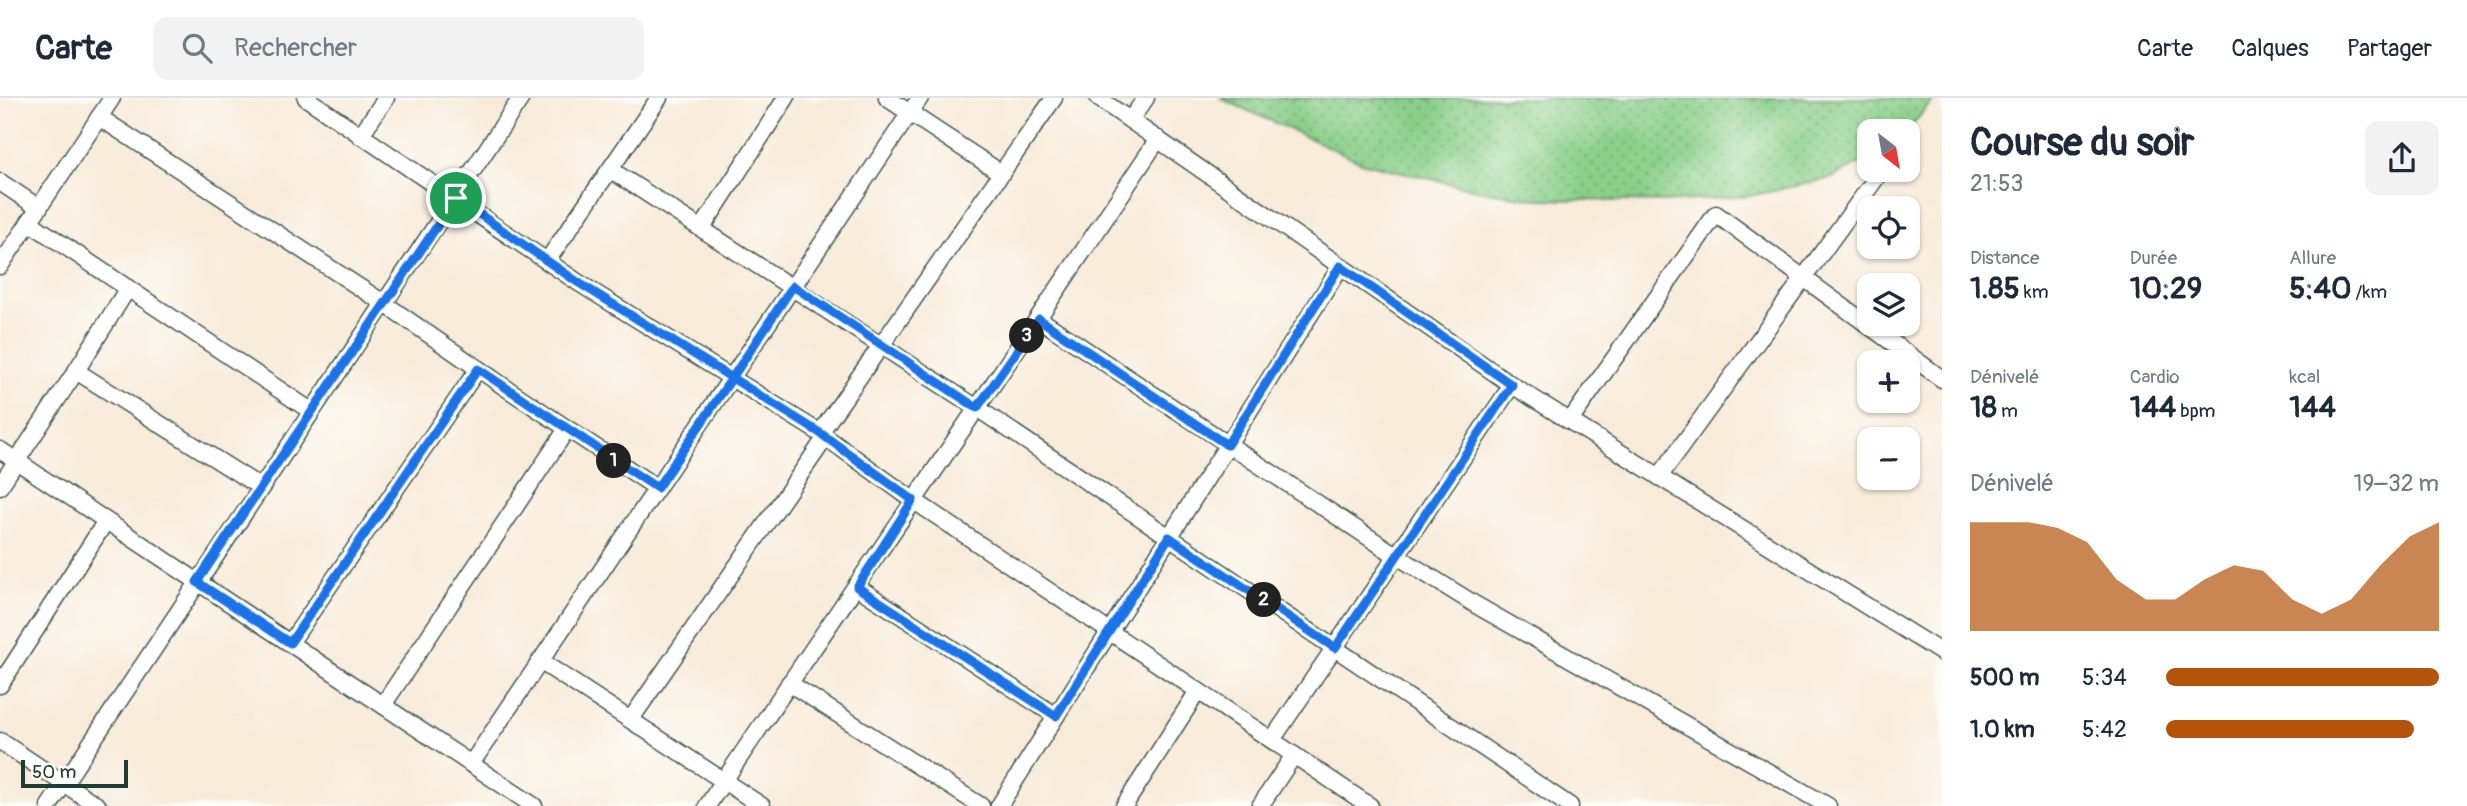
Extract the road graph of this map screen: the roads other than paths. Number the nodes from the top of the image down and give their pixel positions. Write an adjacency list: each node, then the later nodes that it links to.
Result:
1 (112, 98): 13 (street)
2 (306, 98): 15 (street)
3 (386, 98): 15 (street)
4 (521, 98): 21 (street)
5 (659, 98): 17 (street)
6 (786, 98): 24 (street)
7 (887, 98): 12 (street)
8 (920, 98): 12 (street)
9 (1054, 98): 18 (street)
10 (1098, 98): 14 (street)
11 (1146, 98): 14 (street)
12 (910, 113): 18 (street); 29 (street)
13 (99, 117): 22 (street); 31 (street)
14 (1130, 120): 16 (street)
15 (360, 136): 21 (street)
16 (1158, 139): 27 (street); 32 (street)
17 (611, 170): 24 (street); 25 (street)
18 (1001, 173): 33 (street)
19 (0, 182): 22 (street)
20 (1873, 182): 28 (street)
21 (456, 198): 25 (street); 31 (street)
22 (39, 208): 23 (street)
23 (29, 222): 26 (street); 30 (street)
24 (702, 228): 29 (street)
25 (547, 261): 36 (street)
26 (0, 266)
27 (1340, 266): 38 (street); 44 (street)
28 (1803, 278): 37 (street); 41 (street); 47 (street)
29 (793, 286): 33 (street); 36 (street)
30 (128, 288): 35 (street); 40 (street)
31 (385, 304): 34 (street); 40 (street)
32 (1039, 319): 39 (street); 44 (street)
33 (882, 345): 39 (street); 43 (street)
34 (478, 369): 42 (street); 58 (street)
35 (76, 371): 46 (street); 49 (street)
36 (732, 378): 43 (street); 50 (street)
37 (1942, 379)
38 (1512, 385): 41 (street); 54 (street)
39 (977, 408): 51 (street); 53 (street)
40 (311, 411): 49 (street)
41 (1570, 421): 47 (street)
42 (567, 429): 50 (street); 65 (street)
43 (823, 435): 51 (street); 67 (street)
44 (1227, 445): 53 (street); 54 (street)
45 (0, 450): 46 (street)
46 (16, 461): 48 (street); 52 (street)
47 (1659, 477): 60 (street)
48 (0, 486)
49 (260, 487): 55 (street)
50 (657, 488): 61 (street)
51 (913, 500): 56 (street); 57 (street)
52 (106, 521): 55 (street); 63 (street)
53 (1169, 537): 57 (street); 59 (street)
54 (1396, 556): 59 (street); 85 (street)
55 (197, 582): 58 (street); 73 (street)
56 (857, 587): 62 (street); 66 (street)
57 (1109, 631): 64 (street); 66 (street)
58 (290, 643): 65 (street)
59 (1335, 648): 68 (street); 84 (street)
60 (1942, 653)
61 (540, 661): 67 (street); 71 (street)
62 (789, 683): 72 (street); 79 (street)
63 (0, 685)
64 (1198, 691): 68 (street); 81 (street)
65 (383, 705): 71 (street)
66 (1056, 716): 80 (street)
67 (631, 719): 72 (street)
68 (1272, 740): 70 (street)
69 (0, 741): 73 (street)
70 (1294, 755): 82 (street); 83 (street)
71 (471, 764): 76 (street)
72 (724, 780): 77 (street); 78 (street)
73 (64, 784): 74 (street); 75 (street)
74 (49, 806)
75 (98, 806)
76 (534, 806)
77 (707, 806)
78 (762, 806)
79 (981, 806)
80 (999, 806)
81 (1124, 806)
82 (1260, 806)
83 (1370, 806)
84 (1570, 806)
85 (1828, 806)

